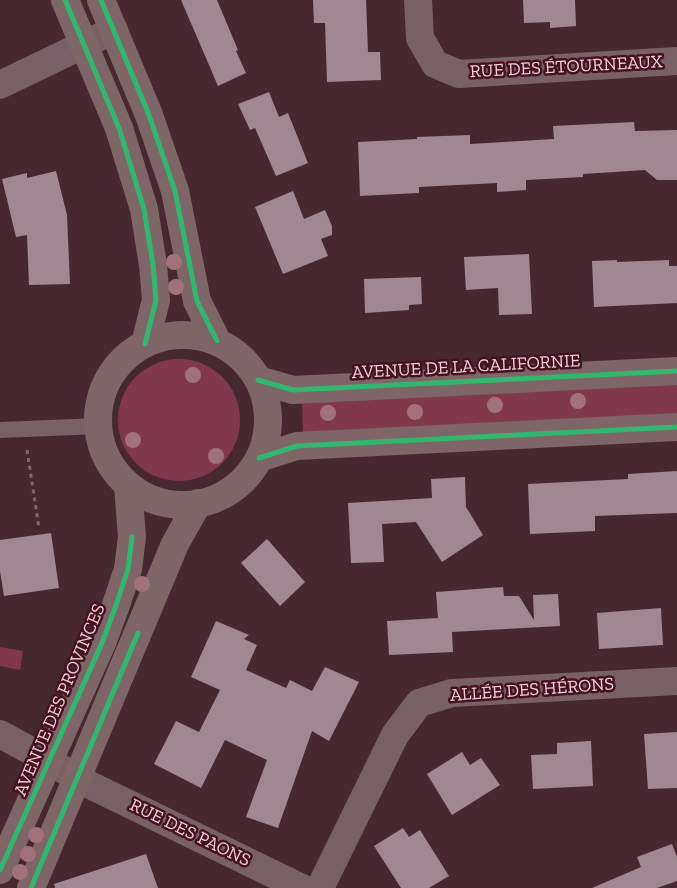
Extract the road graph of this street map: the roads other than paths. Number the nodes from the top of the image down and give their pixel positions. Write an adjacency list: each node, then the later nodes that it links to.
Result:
1 (65, 0): 5 (street)
2 (101, 0): 4 (street)
3 (418, 0): 6 (street, RUE DES ÉTOURNEAUX)
4 (114, 30): 5 (street); 8 (street)
5 (84, 44): 7 (street); 9 (street)
6 (677, 61)
7 (0, 85)
8 (217, 341): 9 (street); 11 (street)
9 (145, 344): 12 (street)
10 (677, 371): 11 (street, AVENUE DE LA CALIFORNIE)
11 (258, 380): 15 (street)
12 (98, 426): 14 (lane); 16 (street)
13 (677, 426): 15 (street)
14 (0, 430)
15 (259, 458): 17 (street)
16 (128, 486): 17 (street); 20 (street, AVENUE DES PROVINCES)
17 (198, 503): 21 (street)
18 (677, 681): 25 (street, ALLÉE DES HÉRONS)
19 (0, 734): 20 (street, RUE DES PAONS)
20 (49, 761): 21 (street, RUE DES PAONS); 22 (street, AVENUE DES PROVINCES)
21 (77, 779): 23 (street); 24 (street, RUE DES PAONS)
22 (0, 870)
23 (32, 888)
24 (302, 888)
25 (320, 888)

